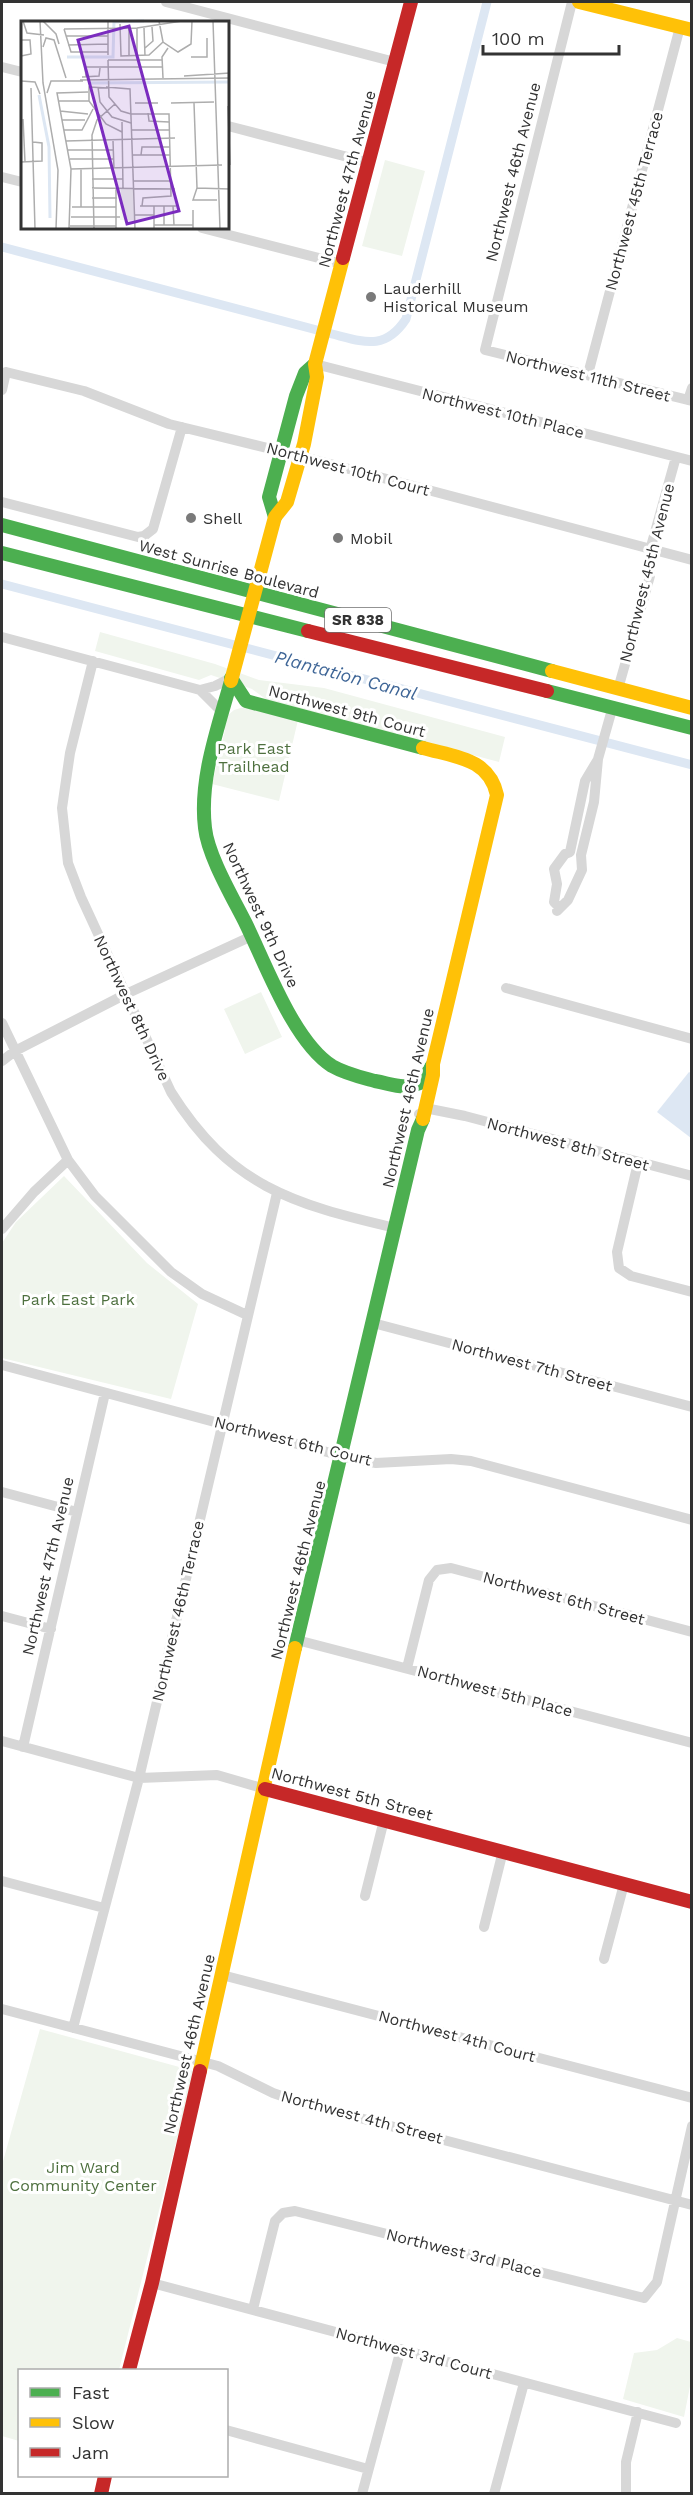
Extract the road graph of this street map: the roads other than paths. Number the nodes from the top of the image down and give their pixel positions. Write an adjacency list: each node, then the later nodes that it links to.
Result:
1 (166, 2): 6 (street)
2 (411, 2): 6 (street, Northwest 47th Avenue)
3 (572, 2): 15 (street, Northwest 46th Avenue)
4 (579, 2): 5 (street)
5 (686, 29): 17 (street, Northwest 45th Terrace)
6 (395, 62): 10 (street, Northwest 47th Avenue)
7 (2, 67): 8 (street)
8 (21, 72)
9 (230, 127): 10 (street)
10 (367, 162): 14 (street, Northwest 47th Avenue)
11 (2, 177): 12 (street)
12 (21, 182)
13 (210, 230): 14 (street)
14 (342, 264): 16 (street, Northwest 47th Avenue)
15 (485, 350): 17 (street, Northwest 11th Street)
16 (315, 364): 22 (street, Northwest 47th Avenue); 23 (street, Northwest 47th Avenue); 24 (street, Northwest 10th Place)
17 (588, 374): 20 (street, Northwest 11th Street)
18 (692, 388): 20 (street)
19 (2, 390): 21 (street, Northwest 10th Court)
20 (690, 401)
21 (182, 427): 22 (street, Northwest 10th Court); 26 (street)
22 (282, 451): 23 (street, Northwest 10th Court); 27 (street, Northwest 47th Avenue)
23 (300, 456): 27 (street, Northwest 47th Avenue); 29 (street, Northwest 10th Court)
24 (676, 457): 25 (street, Northwest 10th Place); 29 (street, Northwest 45th Avenue)
25 (692, 461)
26 (2, 502)
27 (275, 517): 32 (street, Northwest 47th Avenue)
28 (2, 525): 32 (street, West Sunrise Boulevard / SR 838)
29 (650, 550): 31 (street, Northwest 10th Court); 37 (street, Northwest 45th Avenue)
30 (2, 553): 33 (street, SR 838)
31 (692, 560)
32 (255, 593): 33 (street, Northwest 47th Avenue); 37 (street, West Sunrise Boulevard / SR 838)
33 (247, 616): 36 (street, Northwest 9th Drive); 40 (street, SR 838)
34 (2, 637): 35 (street)
35 (93, 661): 38 (street); 52 (street, Northwest 8th Drive)
36 (231, 677): 38 (street); 41 (street, Northwest 9th Court); 44 (street, Northwest 9th Drive)
37 (618, 688): 39 (street, West Sunrise Boulevard / SR 838); 40 (street)
38 (200, 690): 44 (street)
39 (637, 694): 42 (street); 43 (street, West Sunrise Boulevard / SR 838)
40 (587, 700): 42 (street, SR 838)
41 (246, 702): 44 (street); 47 (street, Northwest 9th Court)
42 (613, 706): 45 (street, SR 838); 46 (street)
43 (692, 708)
44 (222, 712): 50 (street, Northwest 9th Drive)
45 (692, 728)
46 (598, 759): 48 (street); 49 (street)
47 (494, 779): 57 (street, Northwest 46th Avenue)
48 (557, 884): 49 (street); 49 (street)
49 (573, 889)
50 (252, 936): 52 (street); 58 (street, Northwest 9th Drive)
51 (506, 988): 54 (street)
52 (126, 994): 55 (street); 65 (street, Northwest 8th Drive)
53 (2, 1023): 55 (street)
54 (692, 1039)
55 (15, 1051): 56 (street); 62 (street)
56 (2, 1061)
57 (433, 1064): 58 (street); 59 (street, Northwest 46th Avenue)
58 (407, 1088): 61 (street)
59 (429, 1091): 60 (street); 61 (street, Northwest 46th Avenue)
60 (444, 1112): 61 (street, Northwest 8th Street); 63 (street, Northwest 8th Street)
61 (421, 1113): 66 (street, Northwest 46th Avenue)
62 (68, 1160): 67 (street); 69 (street)
63 (638, 1162): 64 (street, Northwest 8th Street); 68 (street)
64 (692, 1176)
65 (277, 1193): 66 (street, Northwest 8th Drive); 69 (street, Northwest 46th Terrace)
66 (395, 1228): 70 (street, Northwest 46th Avenue)
67 (2, 1229)
68 (692, 1292)
69 (247, 1315): 74 (street, Northwest 46th Terrace)
70 (374, 1323): 73 (street, Northwest 7th Street); 75 (street, Northwest 46th Avenue)
71 (2, 1365): 72 (street, Northwest 6th Court)
72 (105, 1393): 74 (street, Northwest 6th Court); 77 (street, Northwest 47th Avenue)
73 (692, 1407)
74 (222, 1423): 75 (street, Northwest 6th Court); 87 (street, Northwest 46th Terrace)
75 (342, 1456): 78 (street, Northwest 6th Court); 82 (street, Northwest 46th Avenue)
76 (2, 1492): 77 (street)
77 (77, 1512): 80 (street, Northwest 47th Avenue)
78 (692, 1520)
79 (2, 1616): 80 (street)
80 (51, 1629): 86 (street, Northwest 47th Avenue)
81 (692, 1632): 83 (street, Northwest 6th Street)
82 (297, 1640): 83 (street, Northwest 5th Place); 88 (street, Northwest 46th Avenue)
83 (407, 1668): 85 (street, Northwest 5th Place)
84 (2, 1742): 86 (street, Northwest 5th Street)
85 (692, 1743)
86 (23, 1747): 87 (street, Northwest 5th Street)
87 (139, 1778): 88 (street, Northwest 5th Street); 95 (street, Northwest 46th Terrace)
88 (265, 1788): 89 (street, Northwest 5th Street); 98 (street, Northwest 46th Avenue)
89 (384, 1820): 90 (street, Northwest 5th Street); 93 (street)
90 (503, 1851): 92 (street, Northwest 5th Street); 96 (street)
91 (2, 1881): 95 (street)
92 (624, 1884): 94 (street, Northwest 5th Street); 97 (street)
93 (365, 1896)
94 (692, 1902)
95 (104, 1908): 100 (street, Northwest 46th Terrace)
96 (484, 1927)
97 (604, 1959)
98 (222, 1975): 101 (street, Northwest 46th Avenue); 102 (street, Northwest 4th Court)
99 (2, 2008): 100 (street, Northwest 4th Street)
100 (73, 2028): 101 (street, Northwest 4th Street)
101 (202, 2061): 104 (street, Northwest 4th Street); 106 (street, Northwest 46th Avenue)
102 (692, 2098)
103 (692, 2126): 104 (street)
104 (675, 2201): 105 (street, Northwest 4th Street); 107 (street, Northwest 3rd Place)
105 (692, 2205)
106 (152, 2283): 107 (street, Northwest 3rd Court); 109 (street, Northwest 46th Avenue)
107 (253, 2309): 108 (street, Northwest 3rd Court)
108 (401, 2349): 110 (street, Northwest 3rd Court); 114 (street)
109 (129, 2369)
110 (524, 2382): 111 (street, Northwest 3rd Court); 118 (street)
111 (638, 2412): 112 (street, Northwest 3rd Court); 119 (street)
112 (676, 2423)
113 (228, 2431): 114 (street)
114 (368, 2469): 117 (street)
115 (105, 2477): 116 (street)
116 (101, 2493)
117 (362, 2493)
118 (494, 2493)
119 (626, 2493)

